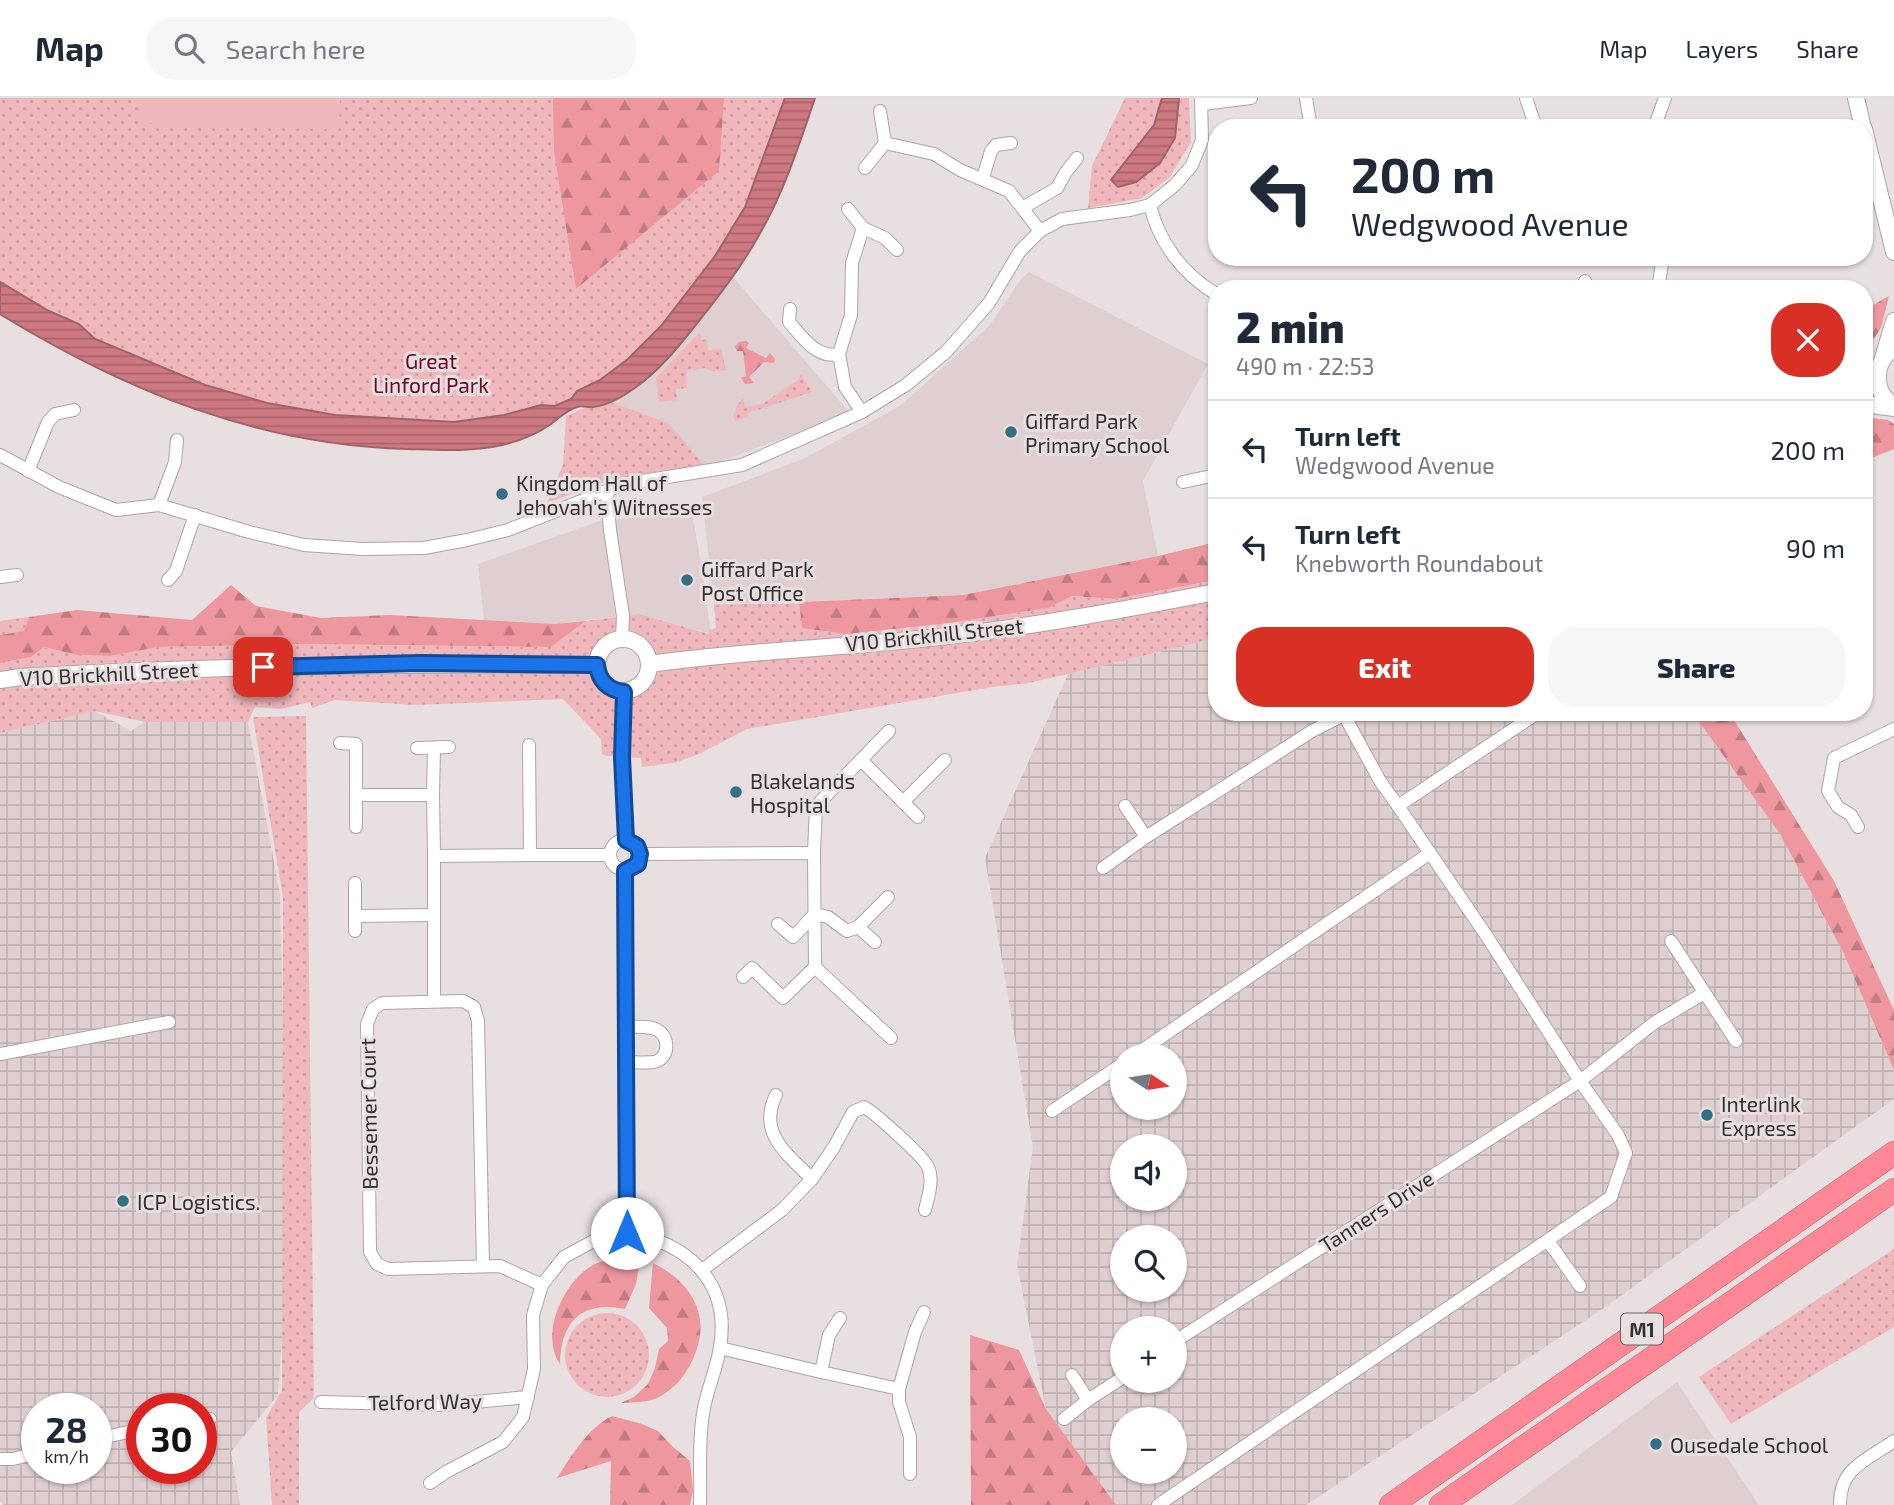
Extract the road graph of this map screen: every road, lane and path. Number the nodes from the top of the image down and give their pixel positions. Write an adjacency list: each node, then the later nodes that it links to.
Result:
1 (1251, 98): 6 (street)
2 (1306, 98): 8 (street)
3 (1526, 98): 9 (street)
4 (1665, 98): 10 (street)
5 (1856, 98): 11 (street)
6 (1202, 101): 18 (street)
7 (880, 111): 12 (street)
8 (1310, 119)
9 (1533, 119)
10 (1657, 119)
11 (1862, 119)
12 (885, 143): 16 (street); 17 (street)
13 (1011, 143): 17 (street)
14 (1077, 158): 19 (street)
15 (1873, 165): 24 (street)
16 (865, 167)
17 (983, 178): 19 (street)
18 (1150, 205): 22 (street); 25 (street)
19 (1024, 207): 22 (street)
20 (848, 209): 21 (street)
21 (863, 228): 23 (street); 28 (street)
22 (1041, 231): 34 (street)
23 (897, 250)
24 (1894, 251)
25 (1208, 289)
26 (790, 309): 28 (street)
27 (1894, 321): 29 (street)
28 (839, 354): 34 (street)
29 (1885, 357): 30 (street); 32 (street)
30 (1873, 370)
31 (1873, 405): 32 (street)
32 (1894, 407)
33 (74, 410): 37 (street)
34 (863, 412): 40 (street)
35 (177, 440): 41 (street)
36 (0, 455): 37 (street)
37 (28, 471): 41 (street)
38 (1208, 477): 39 (street)
39 (1183, 482)
40 (607, 492): 42 (street); 47 (street)
41 (159, 505): 42 (street)
42 (195, 515): 45 (street)
43 (17, 575): 44 (street)
44 (0, 577)
45 (168, 580)
46 (1208, 594): 48 (street, V10 Brickhill Street)
47 (622, 639): 48 (street); 49 (street)
48 (650, 664): 51 (street)
49 (597, 665): 50 (street, V10 Brickhill Street); 51 (street)
50 (0, 680)
51 (624, 692): 73 (street)
52 (1332, 721): 72 (street)
53 (1348, 721): 68 (street)
54 (1526, 721): 68 (street)
55 (1894, 729): 71 (street)
56 (889, 731): 62 (street)
57 (340, 743): 64 (street)
58 (529, 745): 77 (street)
59 (449, 747): 61 (street)
60 (417, 748): 61 (street)
61 (434, 748): 65 (street)
62 (860, 760): 66 (street); 74 (street)
63 (945, 760): 66 (street)
64 (356, 795): 65 (street); 70 (street)
65 (433, 795): 79 (street)
66 (903, 802): 69 (street)
67 (1125, 806): 72 (street)
68 (1398, 806): 75 (street)
69 (918, 817)
70 (356, 827)
71 (1858, 827)
72 (1146, 837): 80 (street)
73 (626, 840): 76 (street); 78 (street)
74 (814, 853): 76 (street); 84 (street)
75 (1430, 853): 100 (street); 104 (street)
76 (640, 854): 81 (street)
77 (530, 855): 78 (street); 79 (street)
78 (610, 855): 81 (street)
79 (434, 856): 85 (street)
80 (1103, 868)
81 (625, 871): 97 (street)
82 (355, 883): 86 (street)
83 (888, 897): 88 (street)
84 (815, 914): 87 (street); 88 (street); 92 (street)
85 (435, 915): 86 (street); 95 (street)
86 (356, 916): 89 (street)
87 (778, 924)
88 (858, 927): 91 (street)
89 (355, 930)
90 (1671, 941): 94 (street)
91 (874, 942)
92 (815, 967): 93 (street); 98 (street)
93 (743, 977)
94 (1704, 993): 99 (street); 104 (street, Tanners Drive)
95 (434, 1001): 113 (street, Bessemer Court); 113 (street, Bessemer Court)
96 (169, 1022): 101 (street)
97 (626, 1027): 102 (street); 102 (street)
98 (891, 1038)
99 (1736, 1041)
100 (1153, 1043)
101 (0, 1054)
102 (626, 1062): 111 (street)
103 (1110, 1072): 106 (street)
104 (1580, 1081): 112 (street); 119 (street, Tanners Drive)
105 (776, 1095): 108 (street)
106 (1052, 1111)
107 (1894, 1153): 136 (highway, M1)
108 (812, 1179): 110 (street); 114 (street)
109 (1894, 1190): 137 (highway, M1)
110 (925, 1210)
111 (627, 1233): 114 (street); 115 (street)
112 (1548, 1241): 116 (street); 135 (street)
113 (483, 1266): 115 (street, Bessemer Court)
114 (702, 1270): 120 (street)
115 (542, 1285): 125 (street)
116 (1580, 1286)
117 (924, 1312): 124 (street)
118 (840, 1318): 121 (street)
119 (1187, 1334)
120 (720, 1348): 121 (street); 134 (street)
121 (821, 1372): 124 (street)
122 (1072, 1375): 126 (street)
123 (1110, 1386): 126 (street)
124 (899, 1389): 132 (street)
125 (528, 1397): 127 (street, Telford Way); 133 (street)
126 (1088, 1400): 128 (street)
127 (321, 1402)
128 (1064, 1419)
129 (1894, 1441): 138 (street)
130 (21, 1457): 131 (street)
131 (0, 1459)
132 (910, 1474)
133 (430, 1483)
134 (700, 1505)
135 (1158, 1505)
136 (1391, 1505)
137 (1441, 1505)
138 (1840, 1505)

